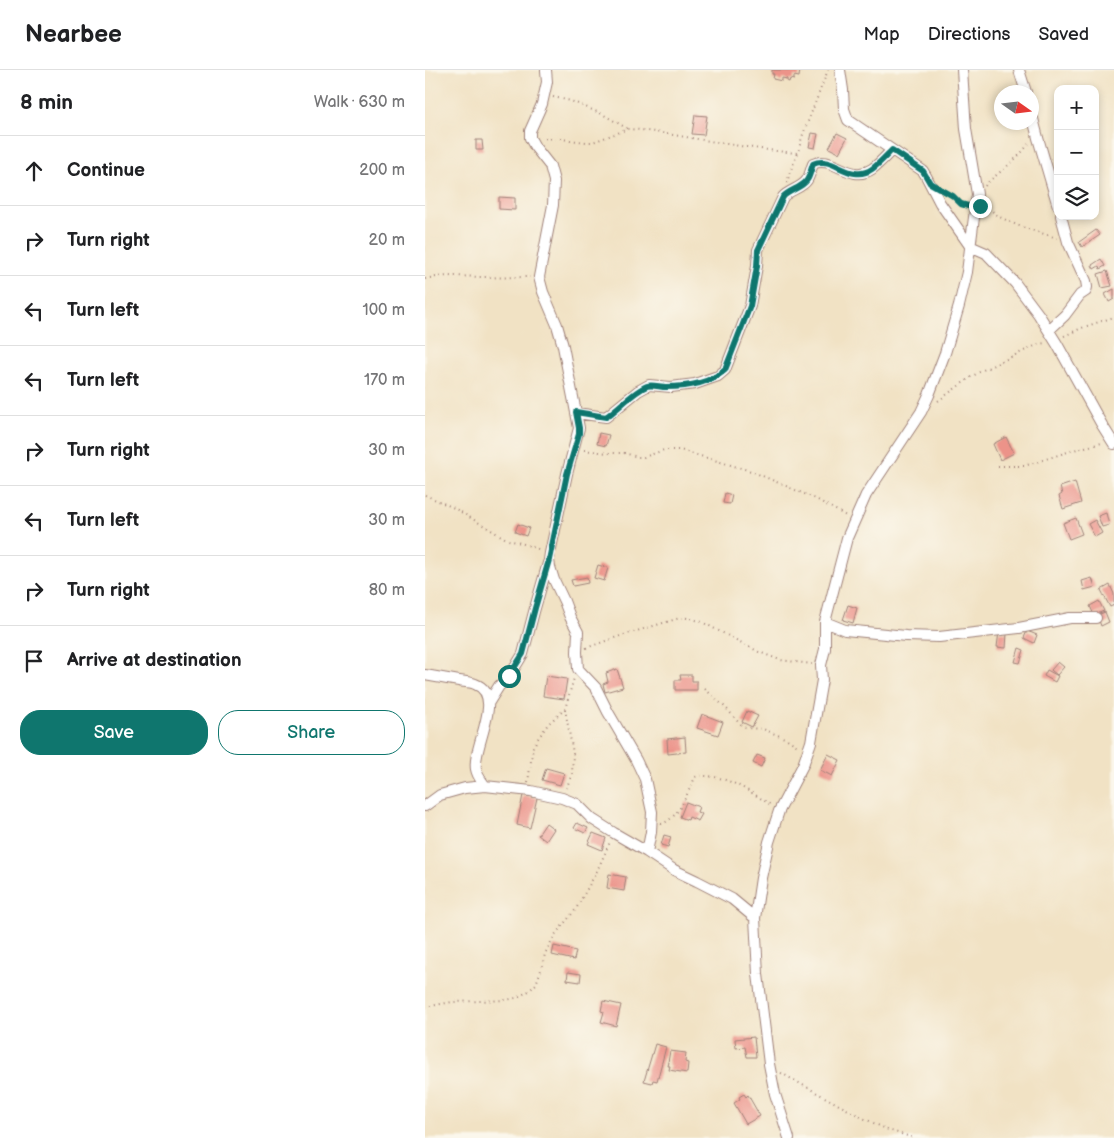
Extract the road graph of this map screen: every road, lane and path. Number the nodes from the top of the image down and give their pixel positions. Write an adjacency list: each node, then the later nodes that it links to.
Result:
1 (546, 70): 7 (street)
2 (828, 70): 13 (path)
3 (840, 70): 12 (street)
4 (962, 70): 18 (street)
5 (1019, 70): 6 (street)
6 (1024, 85)
7 (544, 96): 8 (path); 10 (street)
8 (628, 130): 10 (path); 13 (path)
9 (1036, 130): 16 (street)
10 (530, 138): 22 (street)
11 (1030, 142): 14 (path)
12 (892, 150): 17 (street); 21 (street)
13 (798, 153): 17 (path)
14 (984, 188)
15 (945, 191): 18 (path)
16 (1054, 192)
17 (783, 199): 28 (street)
18 (975, 208): 20 (path); 21 (street)
19 (1062, 220): 20 (street)
20 (1069, 242): 25 (street)
21 (970, 246): 25 (street); 33 (street)
22 (539, 278): 23 (path); 28 (street)
23 (425, 280)
24 (1114, 317): 26 (path)
25 (1049, 330): 26 (street)
26 (1056, 342): 27 (path); 29 (street)
27 (935, 403)
28 (576, 412): 30 (street)
29 (1113, 442): 31 (path)
30 (575, 448): 33 (path); 34 (street)
31 (998, 466)
32 (425, 495): 34 (path)
33 (854, 520): 36 (street)
34 (550, 556): 37 (street); 42 (street)
35 (1096, 618): 36 (street)
36 (825, 622): 38 (street)
37 (577, 652): 38 (path); 39 (street)
38 (821, 665): 44 (street)
39 (578, 669): 43 (path); 50 (street)
40 (425, 675): 42 (street)
41 (705, 689): 44 (path)
42 (489, 702): 45 (street)
43 (565, 709): 46 (path); 47 (path)
44 (807, 753): 49 (street)
45 (485, 786): 46 (street); 48 (street)
46 (531, 791): 47 (street)
47 (562, 798): 51 (street)
48 (425, 806)
49 (779, 811): 50 (path); 53 (street)
50 (651, 832): 52 (street)
51 (614, 833): 52 (street); 54 (path)
52 (647, 852): 53 (street)
53 (755, 918): 55 (street)
54 (425, 1006)
55 (769, 1064): 56 (street); 57 (path)
56 (789, 1138)
57 (914, 1138)

